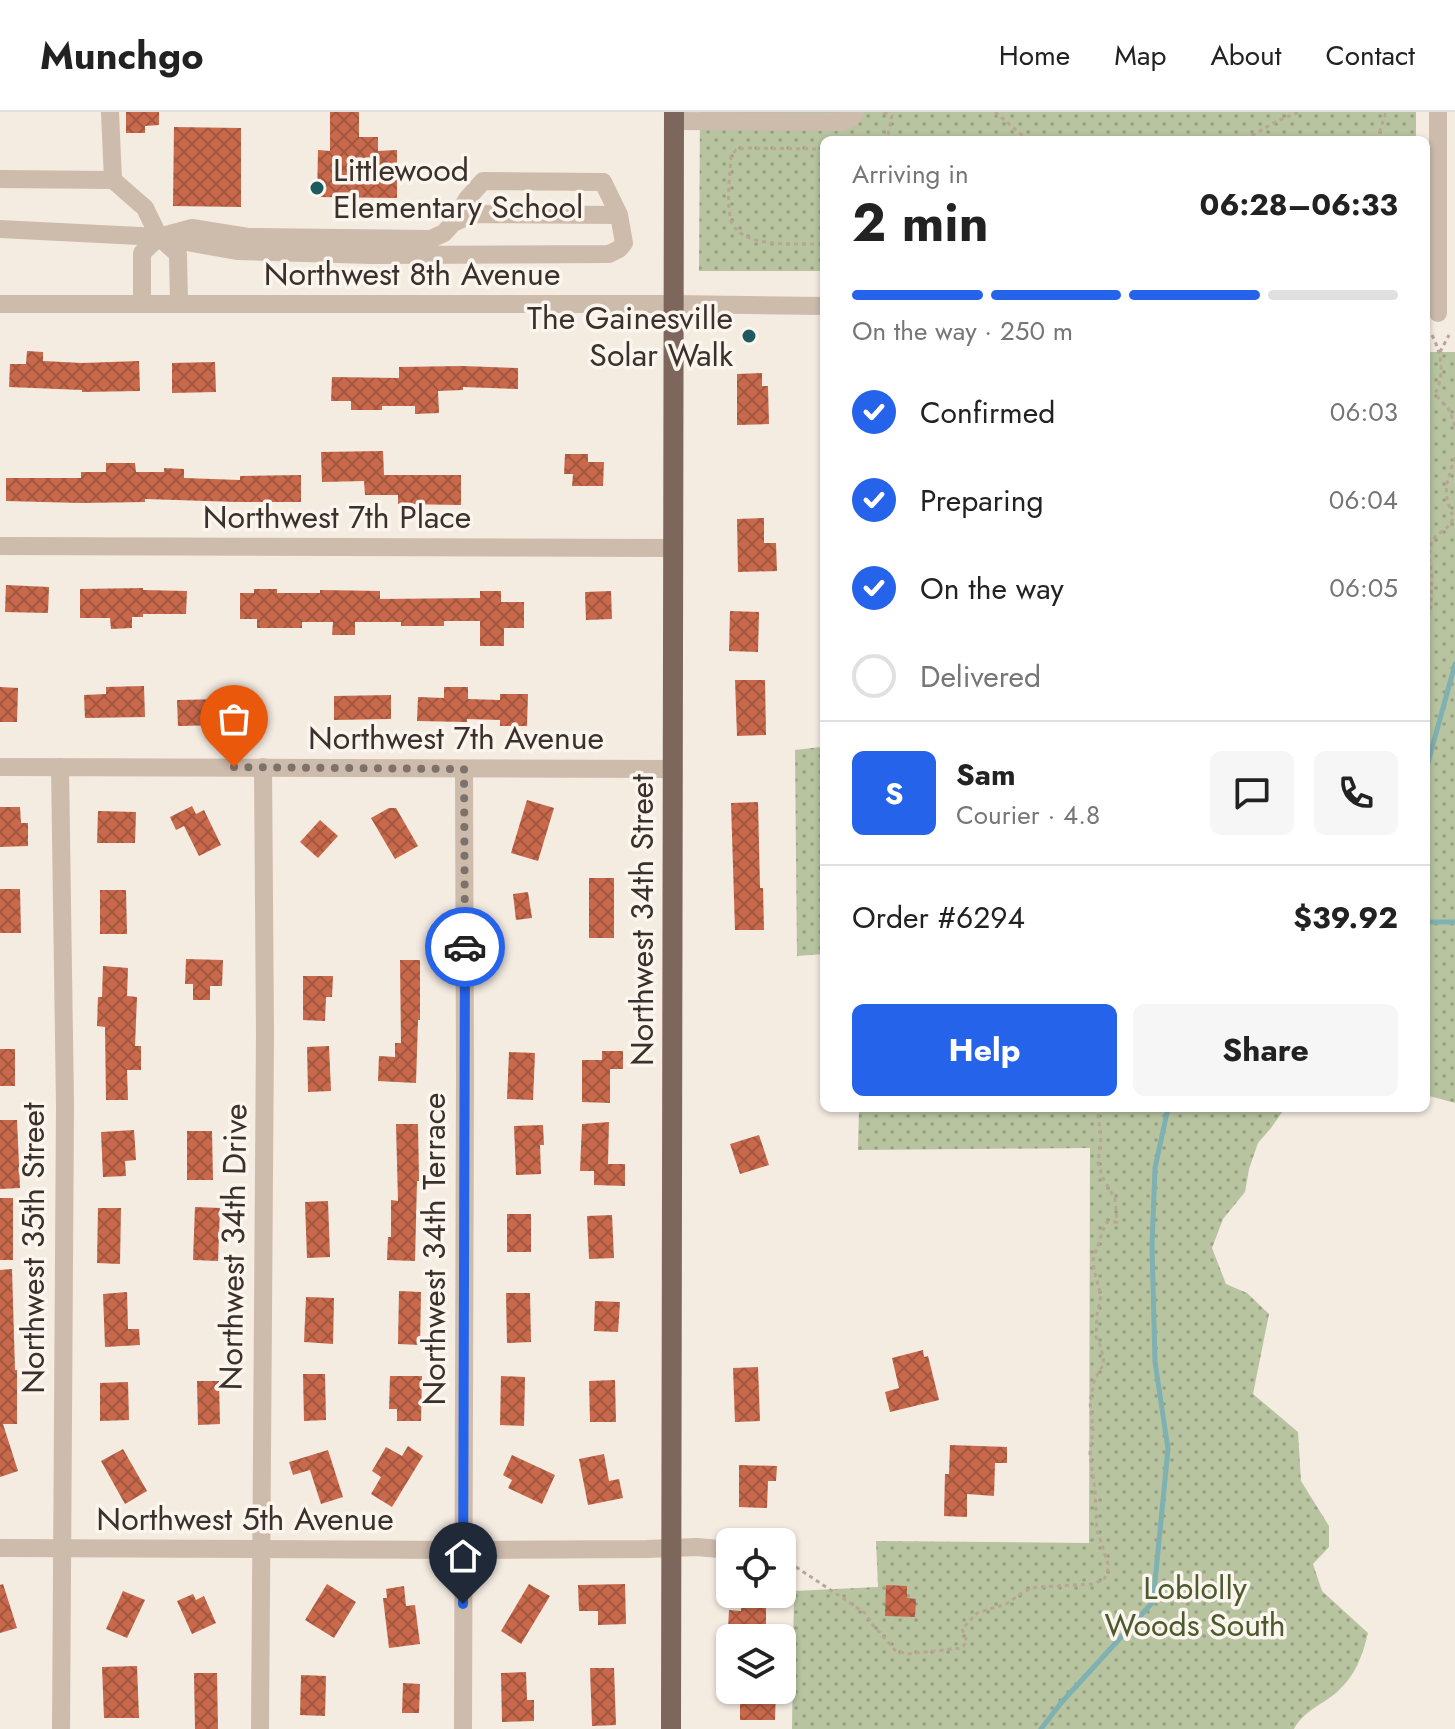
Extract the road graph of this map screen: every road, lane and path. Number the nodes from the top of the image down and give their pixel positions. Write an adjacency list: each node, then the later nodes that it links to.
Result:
1 (110, 112): 15 (street)
2 (855, 112): 8 (street)
3 (883, 112): 9 (path)
4 (995, 112): 10 (path)
5 (1299, 112): 11 (path)
6 (1386, 112): 12 (path)
7 (1438, 112): 26 (street)
8 (674, 117): 24 (main road, Northwest 34th Street)
9 (886, 136)
10 (1023, 136)
11 (1252, 136)
12 (1378, 136)
13 (820, 149): 20 (path)
14 (0, 179): 15 (street)
15 (113, 180): 19 (street)
16 (619, 215): 17 (street); 17 (street); 19 (street)
17 (453, 223): 19 (street)
18 (0, 229): 19 (street)
19 (159, 237): 22 (street); 23 (street)
20 (820, 244)
21 (0, 304): 22 (street, Northwest 8th Avenue)
22 (142, 304): 23 (street, Northwest 8th Avenue)
23 (179, 304): 24 (street, Northwest 8th Avenue)
24 (674, 304): 25 (street, Northwest 8th Avenue); 34 (main road, Northwest 34th Street)
25 (820, 306)
26 (1440, 313)
27 (1432, 335): 29 (path)
28 (1449, 335): 29 (path)
29 (1440, 352): 30 (path)
30 (1455, 427)
31 (1455, 457): 33 (path)
32 (0, 546): 34 (street, Northwest 7th Place)
33 (1430, 546)
34 (673, 548): 41 (main road, Northwest 34th Street)
35 (1430, 563): 36 (path)
36 (1430, 611)
37 (0, 767): 38 (street, Northwest 7th Avenue)
38 (60, 767): 39 (street, Northwest 7th Avenue); 44 (street, Northwest 35th Street)
39 (263, 767): 40 (street, Northwest 7th Avenue); 45 (street, Northwest 34th Drive)
40 (464, 769): 41 (street, Northwest 7th Avenue); 48 (street, Northwest 34th Terrace)
41 (672, 769): 46 (main road, Northwest 34th Street)
42 (1098, 1112): 49 (path)
43 (0, 1548): 44 (street, Northwest 5th Avenue)
44 (61, 1548): 45 (street, Northwest 5th Avenue); 50 (street, Northwest 35th Street)
45 (261, 1548): 48 (street, Northwest 5th Avenue); 51 (street, Northwest 34th Drive)
46 (671, 1548): 47 (street, Northwest 5th Avenue); 48 (street, Northwest 5th Avenue); 53 (main road, Northwest 34th Street)
47 (716, 1549)
48 (463, 1550): 52 (street, Northwest 34th Terrace)
49 (796, 1567)
50 (61, 1729)
51 (260, 1729)
52 (463, 1729)
53 (671, 1729)

